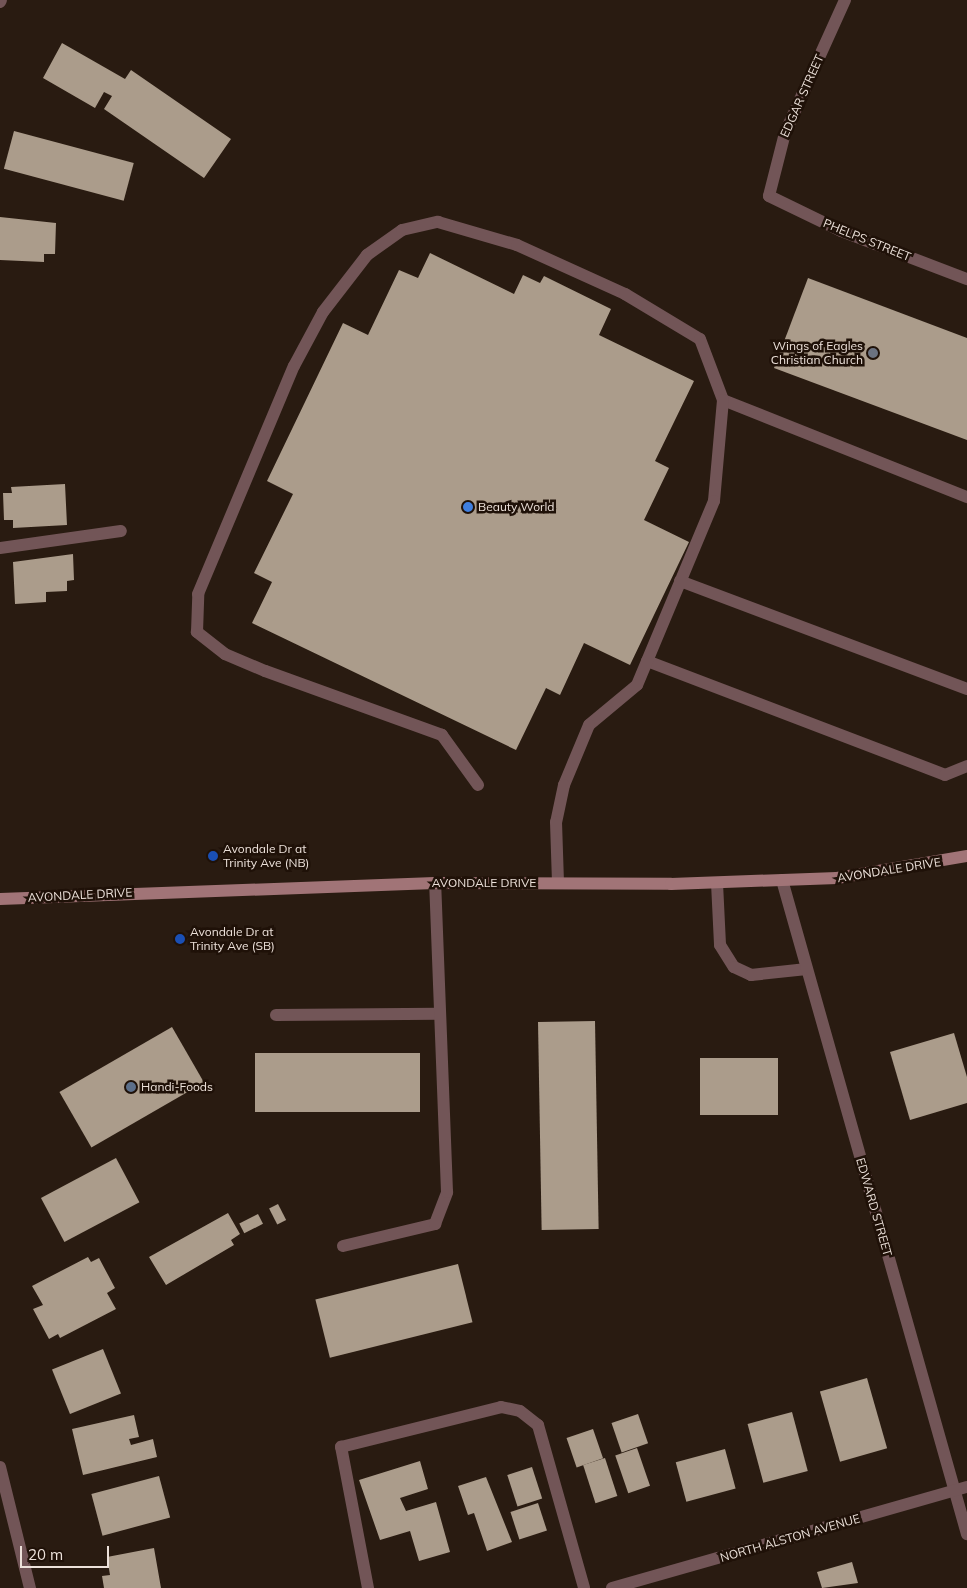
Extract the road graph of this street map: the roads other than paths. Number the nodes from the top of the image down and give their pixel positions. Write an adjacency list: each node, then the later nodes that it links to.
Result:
1 (845, 0): 2 (street, EDGAR STREET)
2 (769, 196): 3 (street, PHELPS STREET)
3 (967, 279)
4 (723, 400): 5 (street); 8 (street); 12 (street)
5 (967, 497)
6 (121, 531): 7 (street)
7 (0, 548)
8 (680, 582): 9 (street); 10 (street)
9 (647, 661): 11 (street); 15 (street)
10 (967, 689)
11 (967, 766)
12 (478, 785)
13 (967, 856): 14 (main road, AVONDALE DRIVE)
14 (782, 880): 17 (main road, AVONDALE DRIVE); 19 (street, EDWARD STREET)
15 (558, 882): 16 (main road, AVONDALE DRIVE); 17 (main road, AVONDALE DRIVE)
16 (435, 883): 18 (main road, AVONDALE DRIVE); 20 (street)
17 (716, 883): 19 (street)
18 (0, 898)
19 (807, 969): 24 (street, EDWARD STREET)
20 (438, 1014): 21 (street); 22 (street)
21 (276, 1015)
22 (342, 1246)
23 (0, 1467): 26 (street)
24 (961, 1489): 25 (street, EDWARD STREET); 29 (street, NORTH ALSTON AVENUE)
25 (967, 1534)
26 (30, 1588)
27 (368, 1588): 28 (street)
28 (584, 1588)
29 (612, 1588)

